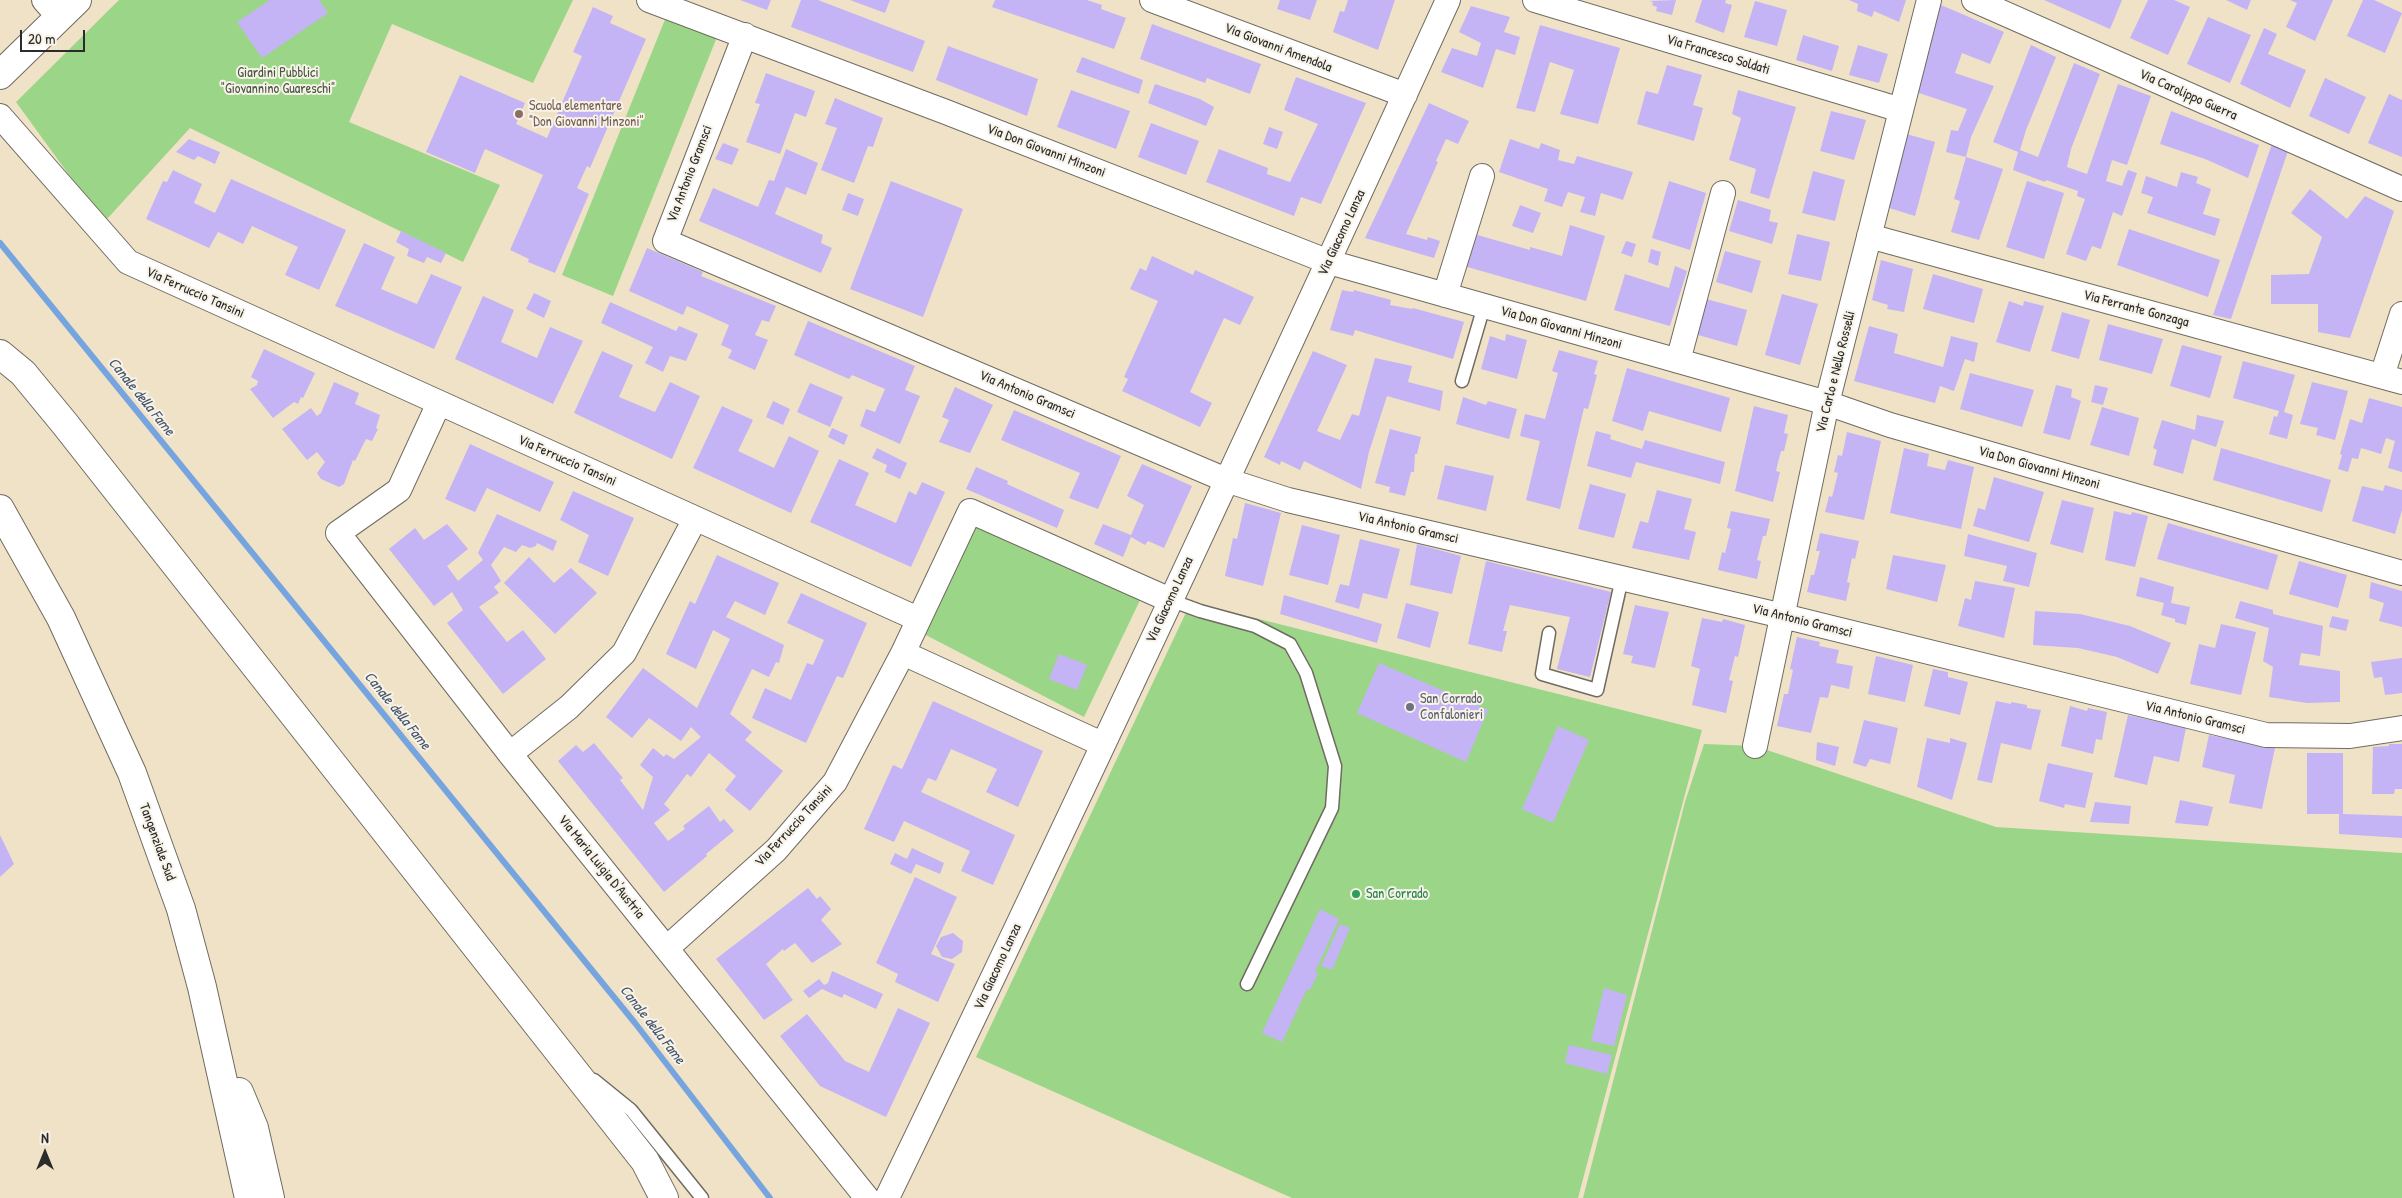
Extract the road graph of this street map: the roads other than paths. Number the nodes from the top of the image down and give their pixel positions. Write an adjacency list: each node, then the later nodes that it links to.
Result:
1 (649, 0): 8 (street, Via Don Giovanni Minzoni)
2 (1152, 0): 10 (street, Via Giovanni Amendola)
3 (1448, 0): 10 (street, Via Giacomo Lanza)
4 (1536, 0): 11 (street, Via Francesco Soldati)
5 (1929, 0): 11 (street, Via Carlo e Nello Rosselli)
6 (1974, 0): 14 (street, Via Carolippo Guerra)
7 (60, 6): 9 (main road)
8 (745, 35): 17 (street, Via Don Giovanni Minzoni); 27 (street, Via Antonio Gramsci)
9 (0, 75)
10 (1405, 95): 17 (street, Via Giacomo Lanza)
11 (1901, 110): 16 (street, Via Carlo e Nello Rosselli)
12 (0, 116): 25 (street, Via Ferruccio Tansini)
13 (1482, 176): 18 (street)
14 (2402, 189)
15 (1723, 193): 22 (street)
16 (1870, 236): 23 (street, Via Ferrante Gonzaga); 26 (street, Via Carlo e Nello Rosselli)
17 (1329, 262): 18 (street, Via Don Giovanni Minzoni); 27 (street, Via Giacomo Lanza)
18 (1445, 295): 19 (street, Via Don Giovanni Minzoni)
19 (1484, 306): 22 (street, Via Don Giovanni Minzoni); 24 (lane)
20 (2402, 314): 23 (street)
21 (0, 354): 44 (main road)
22 (1678, 361): 26 (street, Via Don Giovanni Minzoni)
23 (2392, 379)
24 (1462, 381)
25 (439, 403): 29 (street, Via Ferruccio Tansini); 40 (street, Via Maria Luigia D'Austria)
26 (1827, 403): 30 (street, Via Don Giovanni Minzoni); 33 (street, Via Carlo e Nello Rosselli)
27 (1226, 480): 31 (street, Via Antonio Gramsci); 32 (street, Via Giacomo Lanza)
28 (0, 509): 43 (main road, Tangenziale Sud)
29 (695, 519): 34 (street, Via Ferruccio Tansini); 40 (street)
30 (2402, 573)
31 (1622, 578): 33 (street, Via Antonio Gramsci); 35 (lane)
32 (1170, 600): 34 (street, Via Ferruccio Tansini); 38 (street, Via Giacomo Lanza); 42 (lane)
33 (1783, 616): 37 (street, Via Antonio Gramsci); 39 (street, Via Carlo e Nello Rosselli)
34 (918, 619): 36 (street, Via Ferruccio Tansini)
35 (1548, 633)
36 (903, 653): 38 (street); 41 (street, Via Ferruccio Tansini)
37 (2402, 728)
38 (1102, 744): 50 (street, Via Giacomo Lanza)
39 (1755, 746)
40 (510, 754): 41 (street, Via Maria Luigia D'Austria)
41 (667, 948): 49 (street, Via Maria Luigia D'Austria)
42 (1247, 984)
43 (202, 987): 45 (main road, Tangenziale Sud); 46 (main road)
44 (560, 1052): 47 (main road); 48 (lane)
45 (249, 1198)
46 (270, 1198)
47 (664, 1198)
48 (702, 1198)
49 (867, 1198)
50 (887, 1198)

